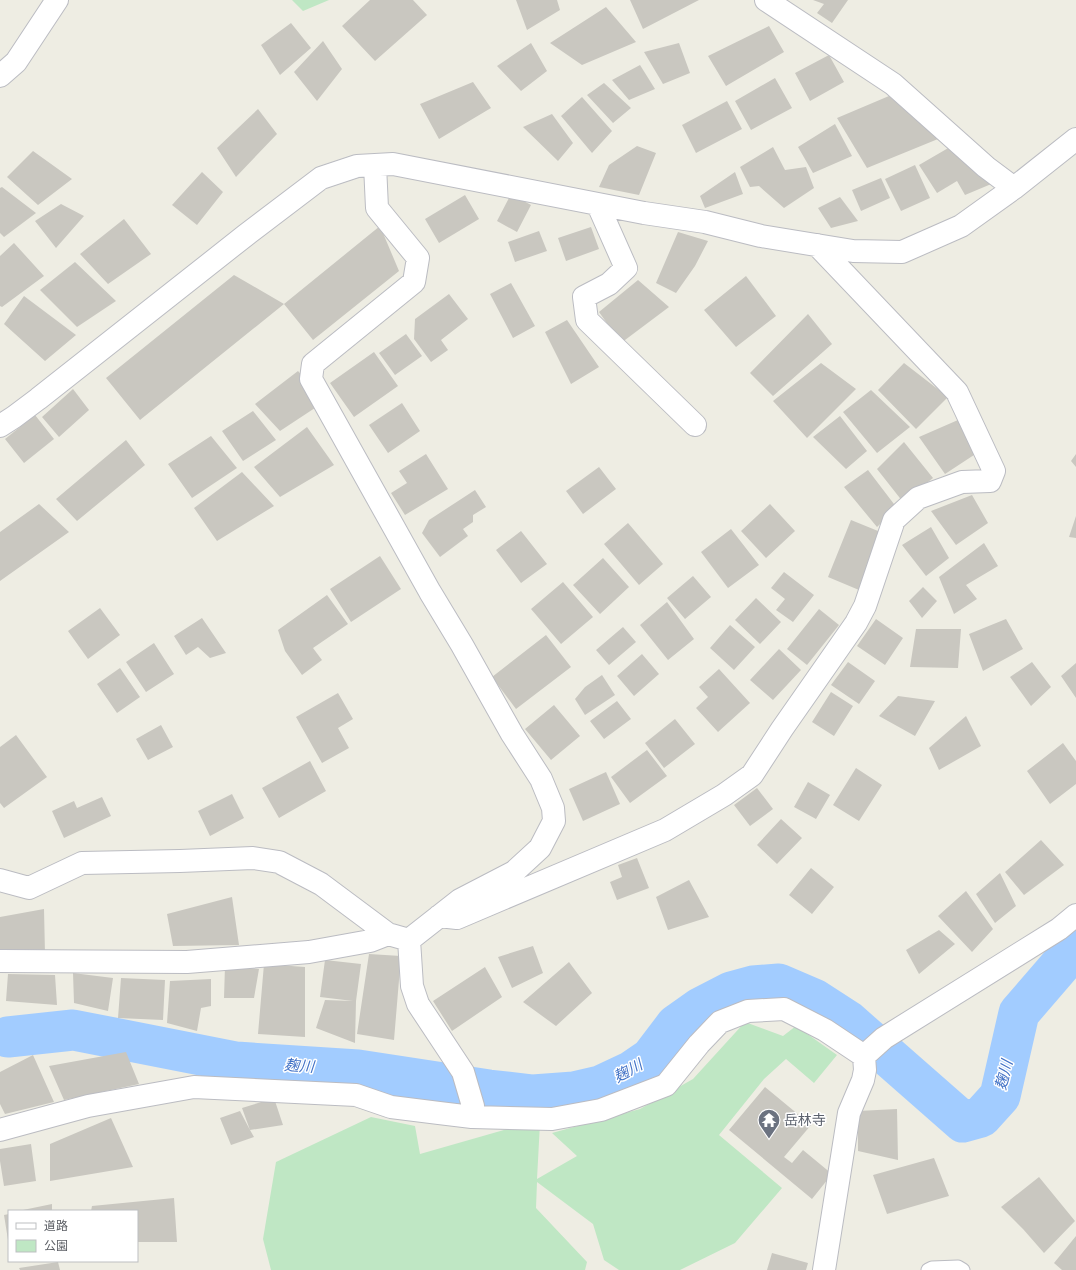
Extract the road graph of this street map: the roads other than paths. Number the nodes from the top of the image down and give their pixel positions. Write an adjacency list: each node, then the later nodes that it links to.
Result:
1 (57, 0): 3 (street)
2 (766, 0): 6 (street)
3 (0, 76)
4 (1076, 139): 6 (street)
5 (375, 165): 7 (street); 10 (street); 13 (street)
6 (1014, 188): 8 (street)
7 (598, 205): 8 (street); 9 (street)
8 (817, 245): 13 (street)
9 (696, 425)
10 (0, 426)
11 (0, 880): 14 (street)
12 (1076, 915): 17 (street)
13 (439, 916): 15 (street)
14 (388, 934): 15 (street); 16 (street)
15 (409, 940): 18 (street)
16 (0, 961)
17 (872, 1049): 18 (street); 20 (street)
18 (472, 1111): 19 (street)
19 (0, 1130)
20 (824, 1270)
21 (928, 1270): 22 (lane)
22 (963, 1270)

